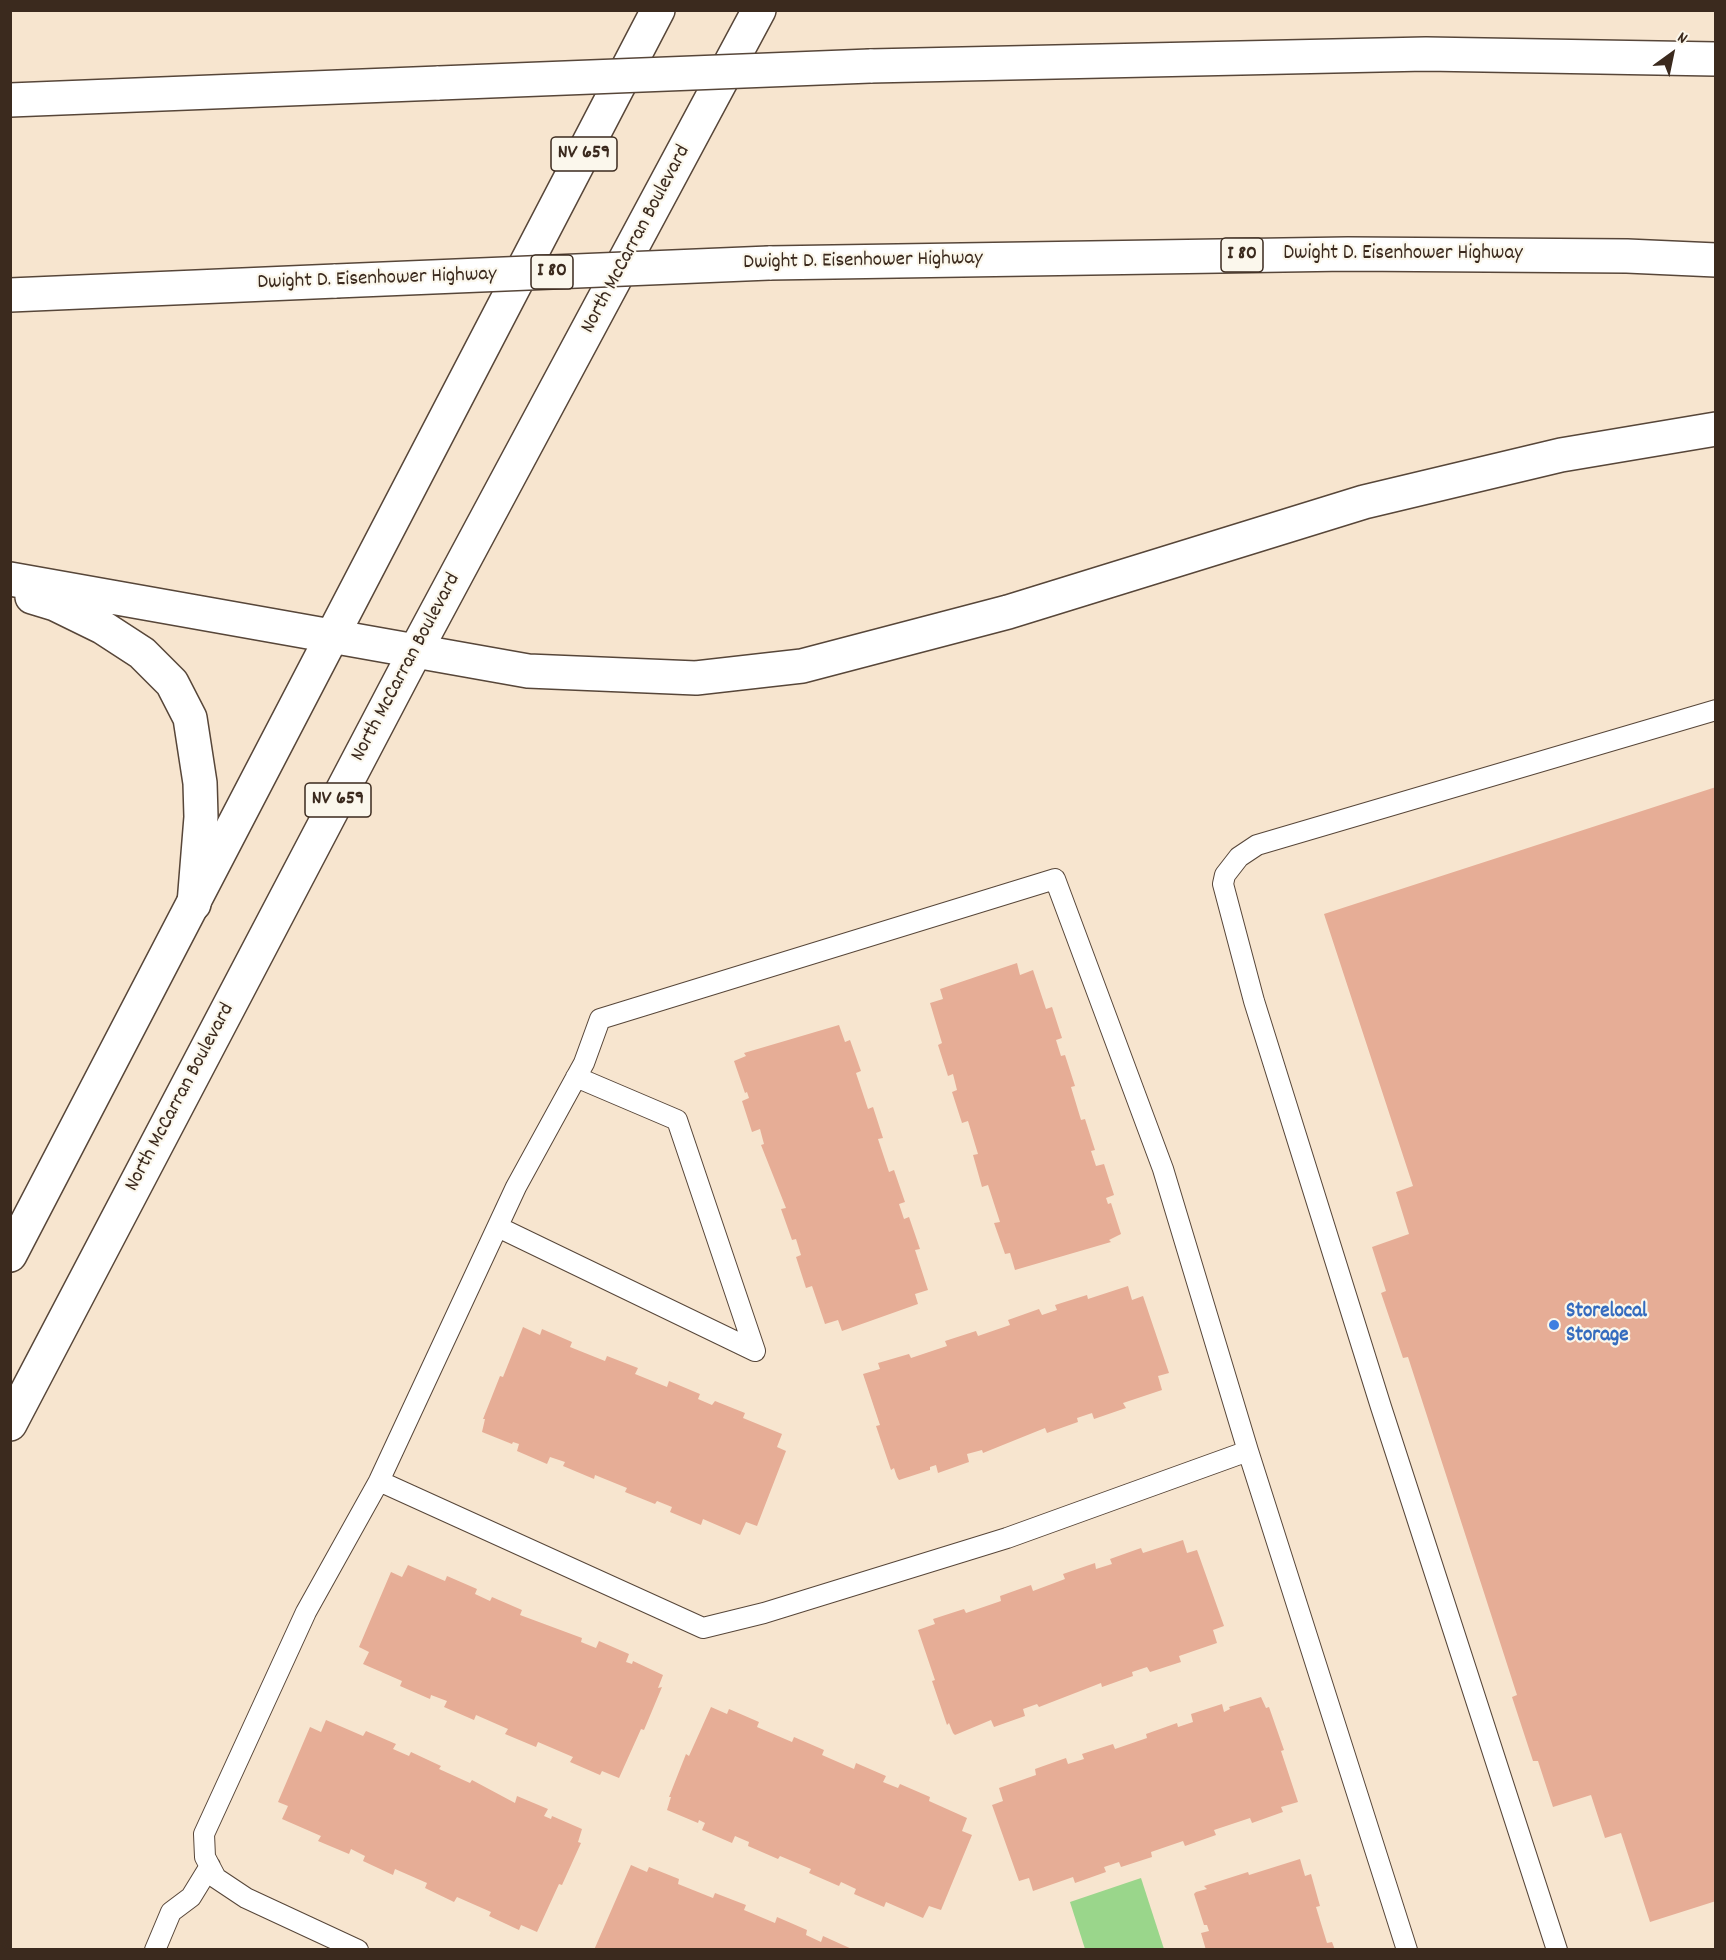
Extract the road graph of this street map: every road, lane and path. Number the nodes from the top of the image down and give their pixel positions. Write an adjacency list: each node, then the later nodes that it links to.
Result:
1 (658, 10): 10 (main road, NV 659)
2 (759, 10): 11 (main road, North McCarran Boulevard / NV 659)
3 (1716, 59): 4 (main road, bridge)
4 (10, 100)
5 (1716, 260): 6 (main road, Dwight D. Eisenhower Highway / I 80, bridge)
6 (10, 295)
7 (1716, 429): 11 (main road)
8 (10, 579): 10 (main road)
9 (10, 590): 13 (main road)
10 (334, 635): 11 (main road); 13 (main road, NV 659)
11 (416, 650): 17 (main road, North McCarran Boulevard / NV 659)
12 (1716, 710): 24 (lane)
13 (194, 904): 16 (main road, NV 659)
14 (576, 1077): 15 (lane); 15 (lane); 18 (lane)
15 (498, 1227): 19 (lane)
16 (10, 1255)
17 (10, 1424)
18 (1248, 1451): 19 (lane); 23 (lane)
19 (379, 1481): 20 (lane)
20 (210, 1866): 21 (lane); 22 (lane)
21 (155, 1950)
22 (358, 1950)
23 (1407, 1950)
24 (1557, 1950)

